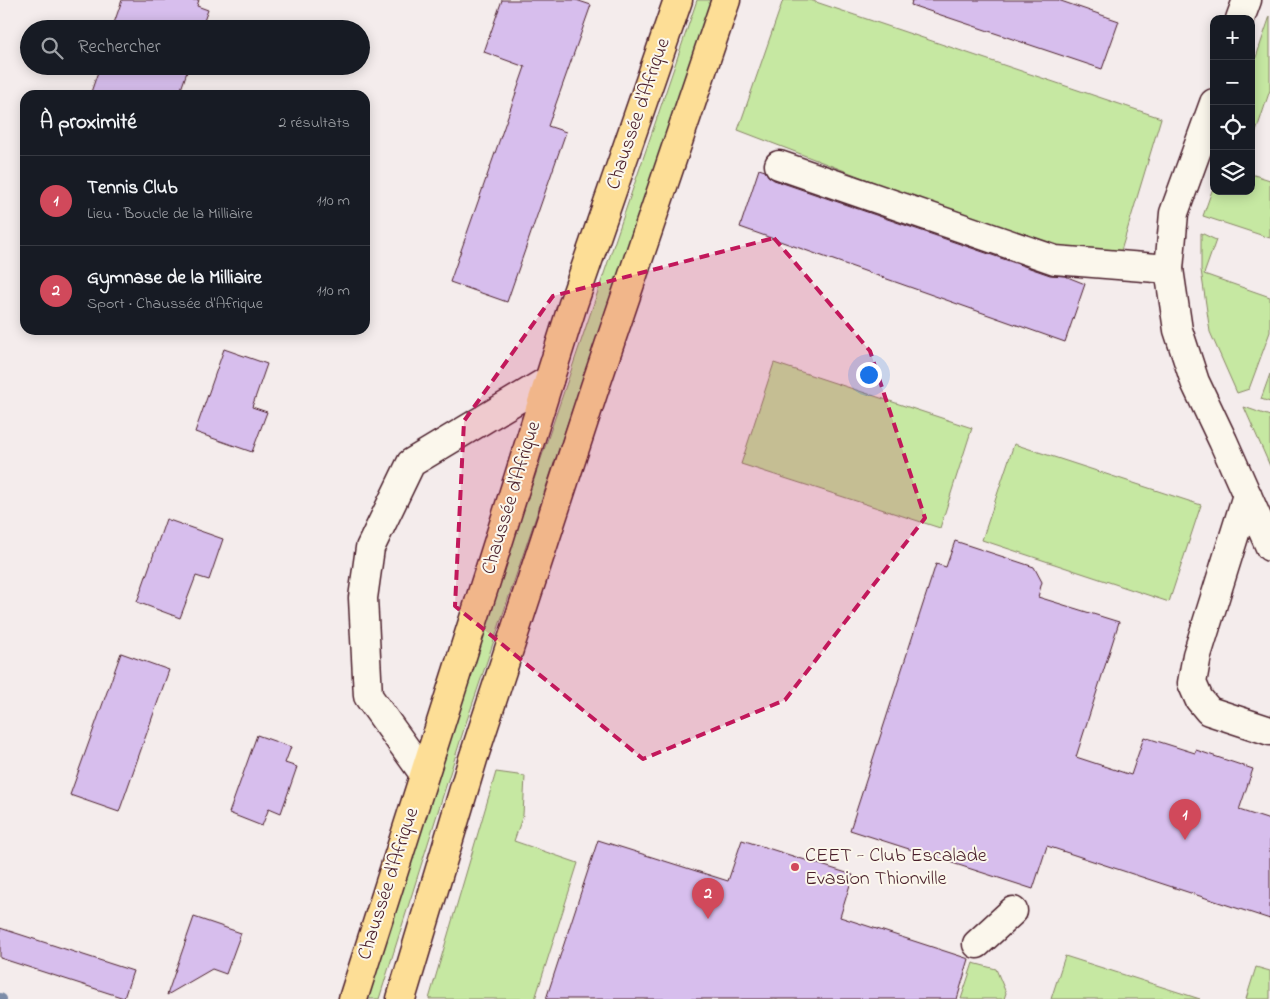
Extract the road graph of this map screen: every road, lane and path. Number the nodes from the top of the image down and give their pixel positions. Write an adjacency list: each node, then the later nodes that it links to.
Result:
1 (678, 0): 8 (main road, Chaussée d'Afrique)
2 (726, 0): 16 (main road)
3 (1246, 0): 4 (street)
4 (1241, 15)
5 (1213, 105): 7 (street)
6 (779, 165): 7 (street)
7 (1169, 268): 9 (street)
8 (549, 380): 12 (main road, Chaussée d'Afrique); 12 (street)
9 (1247, 495): 10 (street); 11 (street)
10 (1270, 547)
11 (1270, 731)
12 (424, 774): 15 (main road, Chaussée d'Afrique)
13 (1013, 911): 14 (street)
14 (977, 944)
15 (352, 999)
16 (401, 999)

